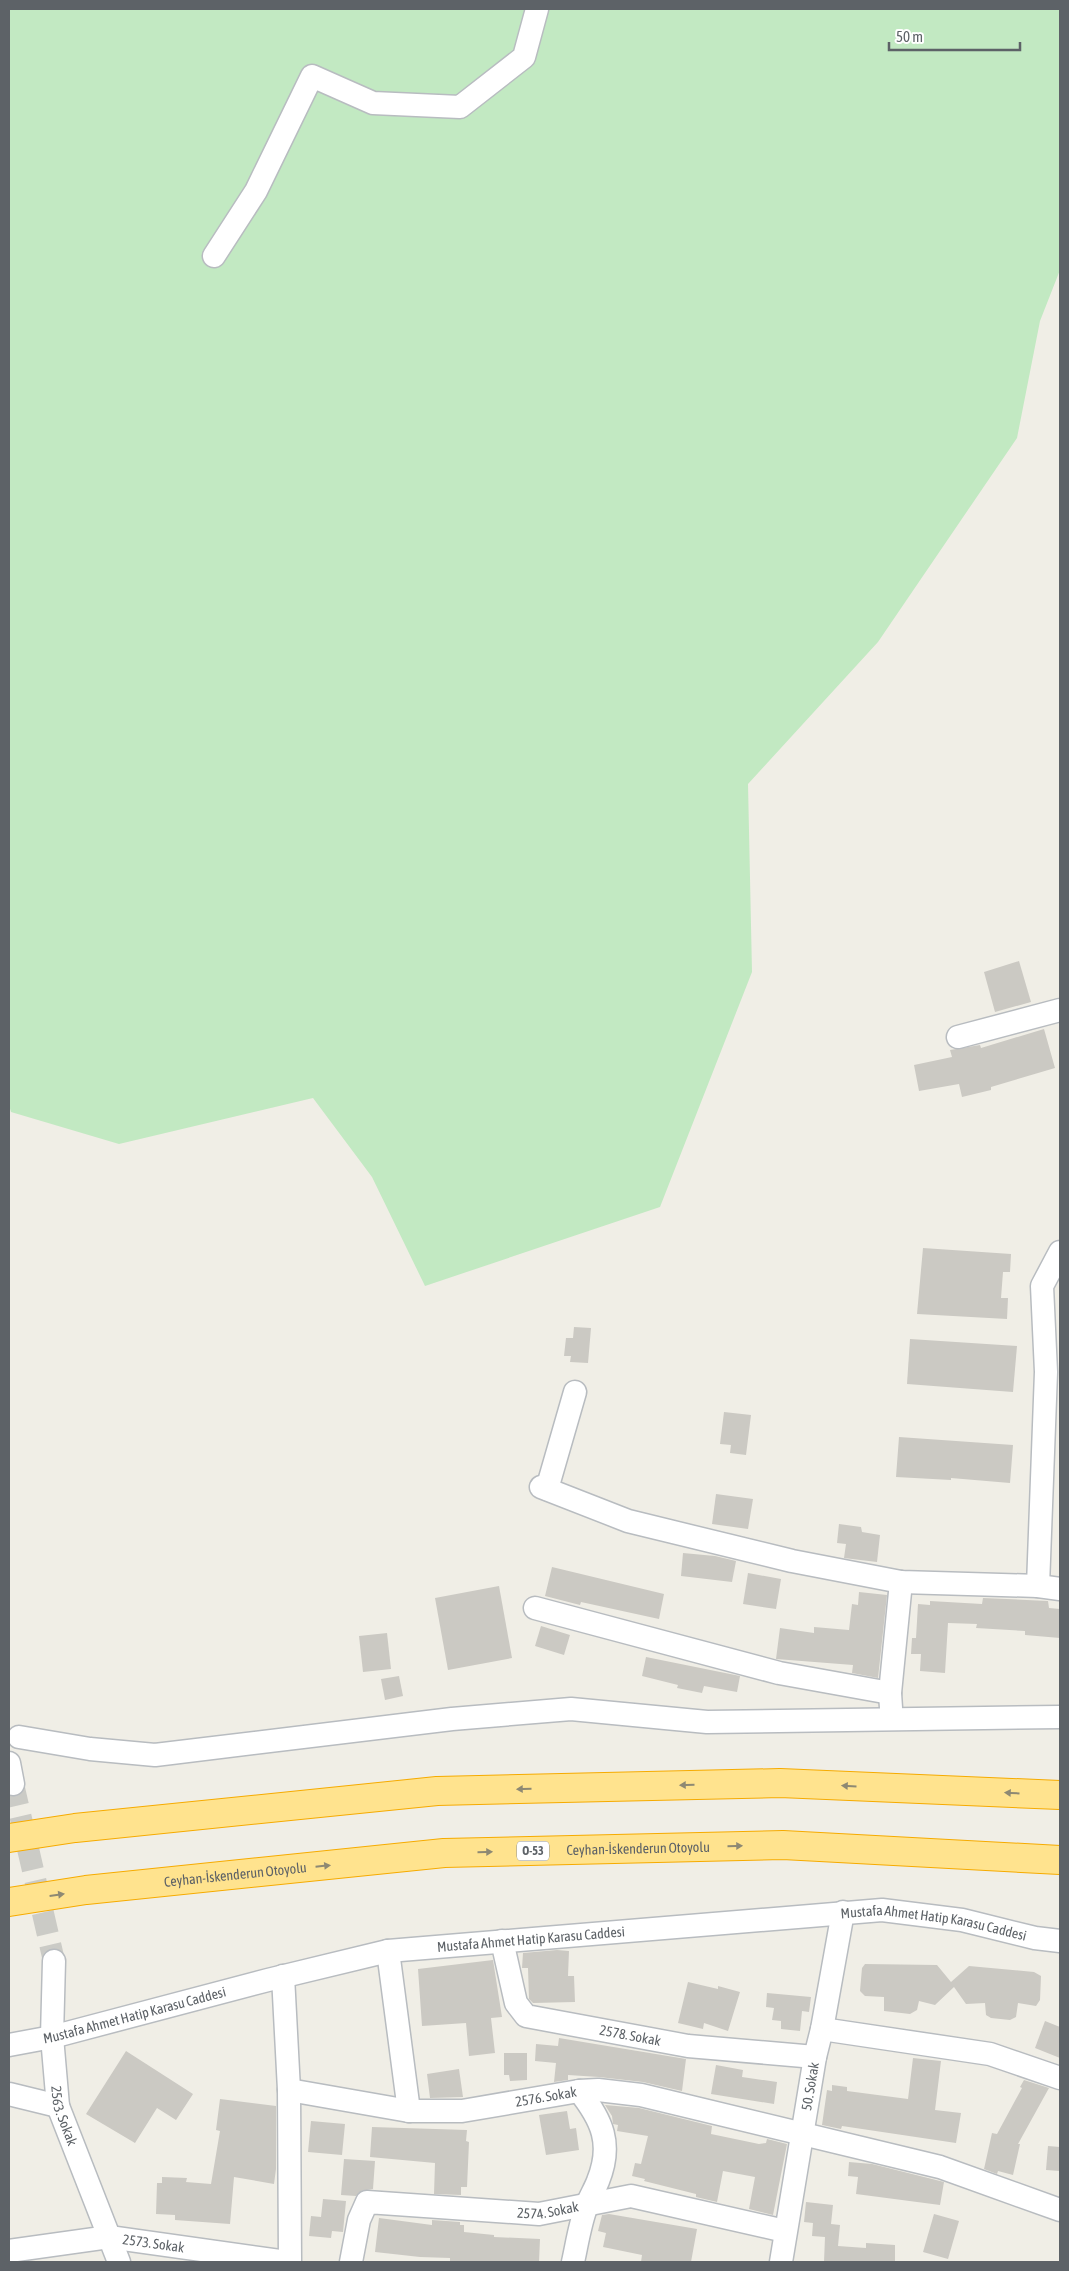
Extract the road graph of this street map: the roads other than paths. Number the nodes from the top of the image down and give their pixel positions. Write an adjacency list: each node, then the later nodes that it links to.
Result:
1 (537, 9): 2 (street)
2 (214, 256)
3 (1060, 1010): 4 (street)
4 (958, 1038)
5 (1060, 1252): 6 (street)
6 (1052, 1324): 8 (street)
7 (574, 1392): 9 (street)
8 (1053, 1424): 10 (street)
9 (901, 1582): 10 (street); 13 (street)
10 (1038, 1586): 11 (street)
11 (1060, 1589)
12 (535, 1608): 13 (street)
13 (890, 1692): 15 (street)
14 (1060, 1717): 15 (street)
15 (892, 1720): 16 (street)
16 (12, 1737)
17 (1060, 1795): 18 (highway, one-way to 18)
18 (9, 1838)
19 (1060, 1860): 20 (highway, Ceyhan-İskenderun Otoyolu / O-53, one-way to 19)
20 (9, 1902)
21 (843, 1912): 22 (street, Mustafa Ahmet Hatip Karasu Caddesi); 23 (street, Mustafa Ahmet Hatip Karasu Caddesi); 27 (street, 50. Sokak)
22 (502, 1941): 24 (street, Mustafa Ahmet Hatip Karasu Caddesi); 30 (street, 2578. Sokak)
23 (1060, 1941)
24 (388, 1951): 26 (street, Mustafa Ahmet Hatip Karasu Caddesi); 36 (street)
25 (54, 1961): 28 (street, 2563. Sokak)
26 (283, 1976): 28 (street, Mustafa Ahmet Hatip Karasu Caddesi); 32 (street)
27 (822, 2029): 30 (street, 50. Sokak); 31 (street)
28 (52, 2037): 29 (street, Mustafa Ahmet Hatip Karasu Caddesi); 35 (street, 2563. Sokak)
29 (9, 2045)
30 (815, 2057): 37 (street, 50. Sokak)
31 (1060, 2078)
32 (289, 2090): 36 (street, 2576. Sokak); 44 (street)
33 (578, 2092): 36 (street, 2576. Sokak); 37 (street, 2576. Sokak); 38 (street)
34 (9, 2094): 35 (street)
35 (58, 2106): 41 (street, 2563. Sokak)
36 (409, 2111)
37 (802, 2133): 39 (street, 2576. Sokak); 40 (street, 50. Sokak)
38 (587, 2205): 40 (street, 2574. Sokak); 45 (street, 2574. Sokak); 46 (street)
39 (1060, 2210)
40 (785, 2232): 47 (street, 50. Sokak)
41 (109, 2237): 42 (street, 2573. Sokak); 43 (street, 2563. Sokak); 44 (street, 2573. Sokak)
42 (9, 2251)
43 (119, 2262)
44 (288, 2262)
45 (351, 2262)
46 (573, 2262)
47 (781, 2262)

